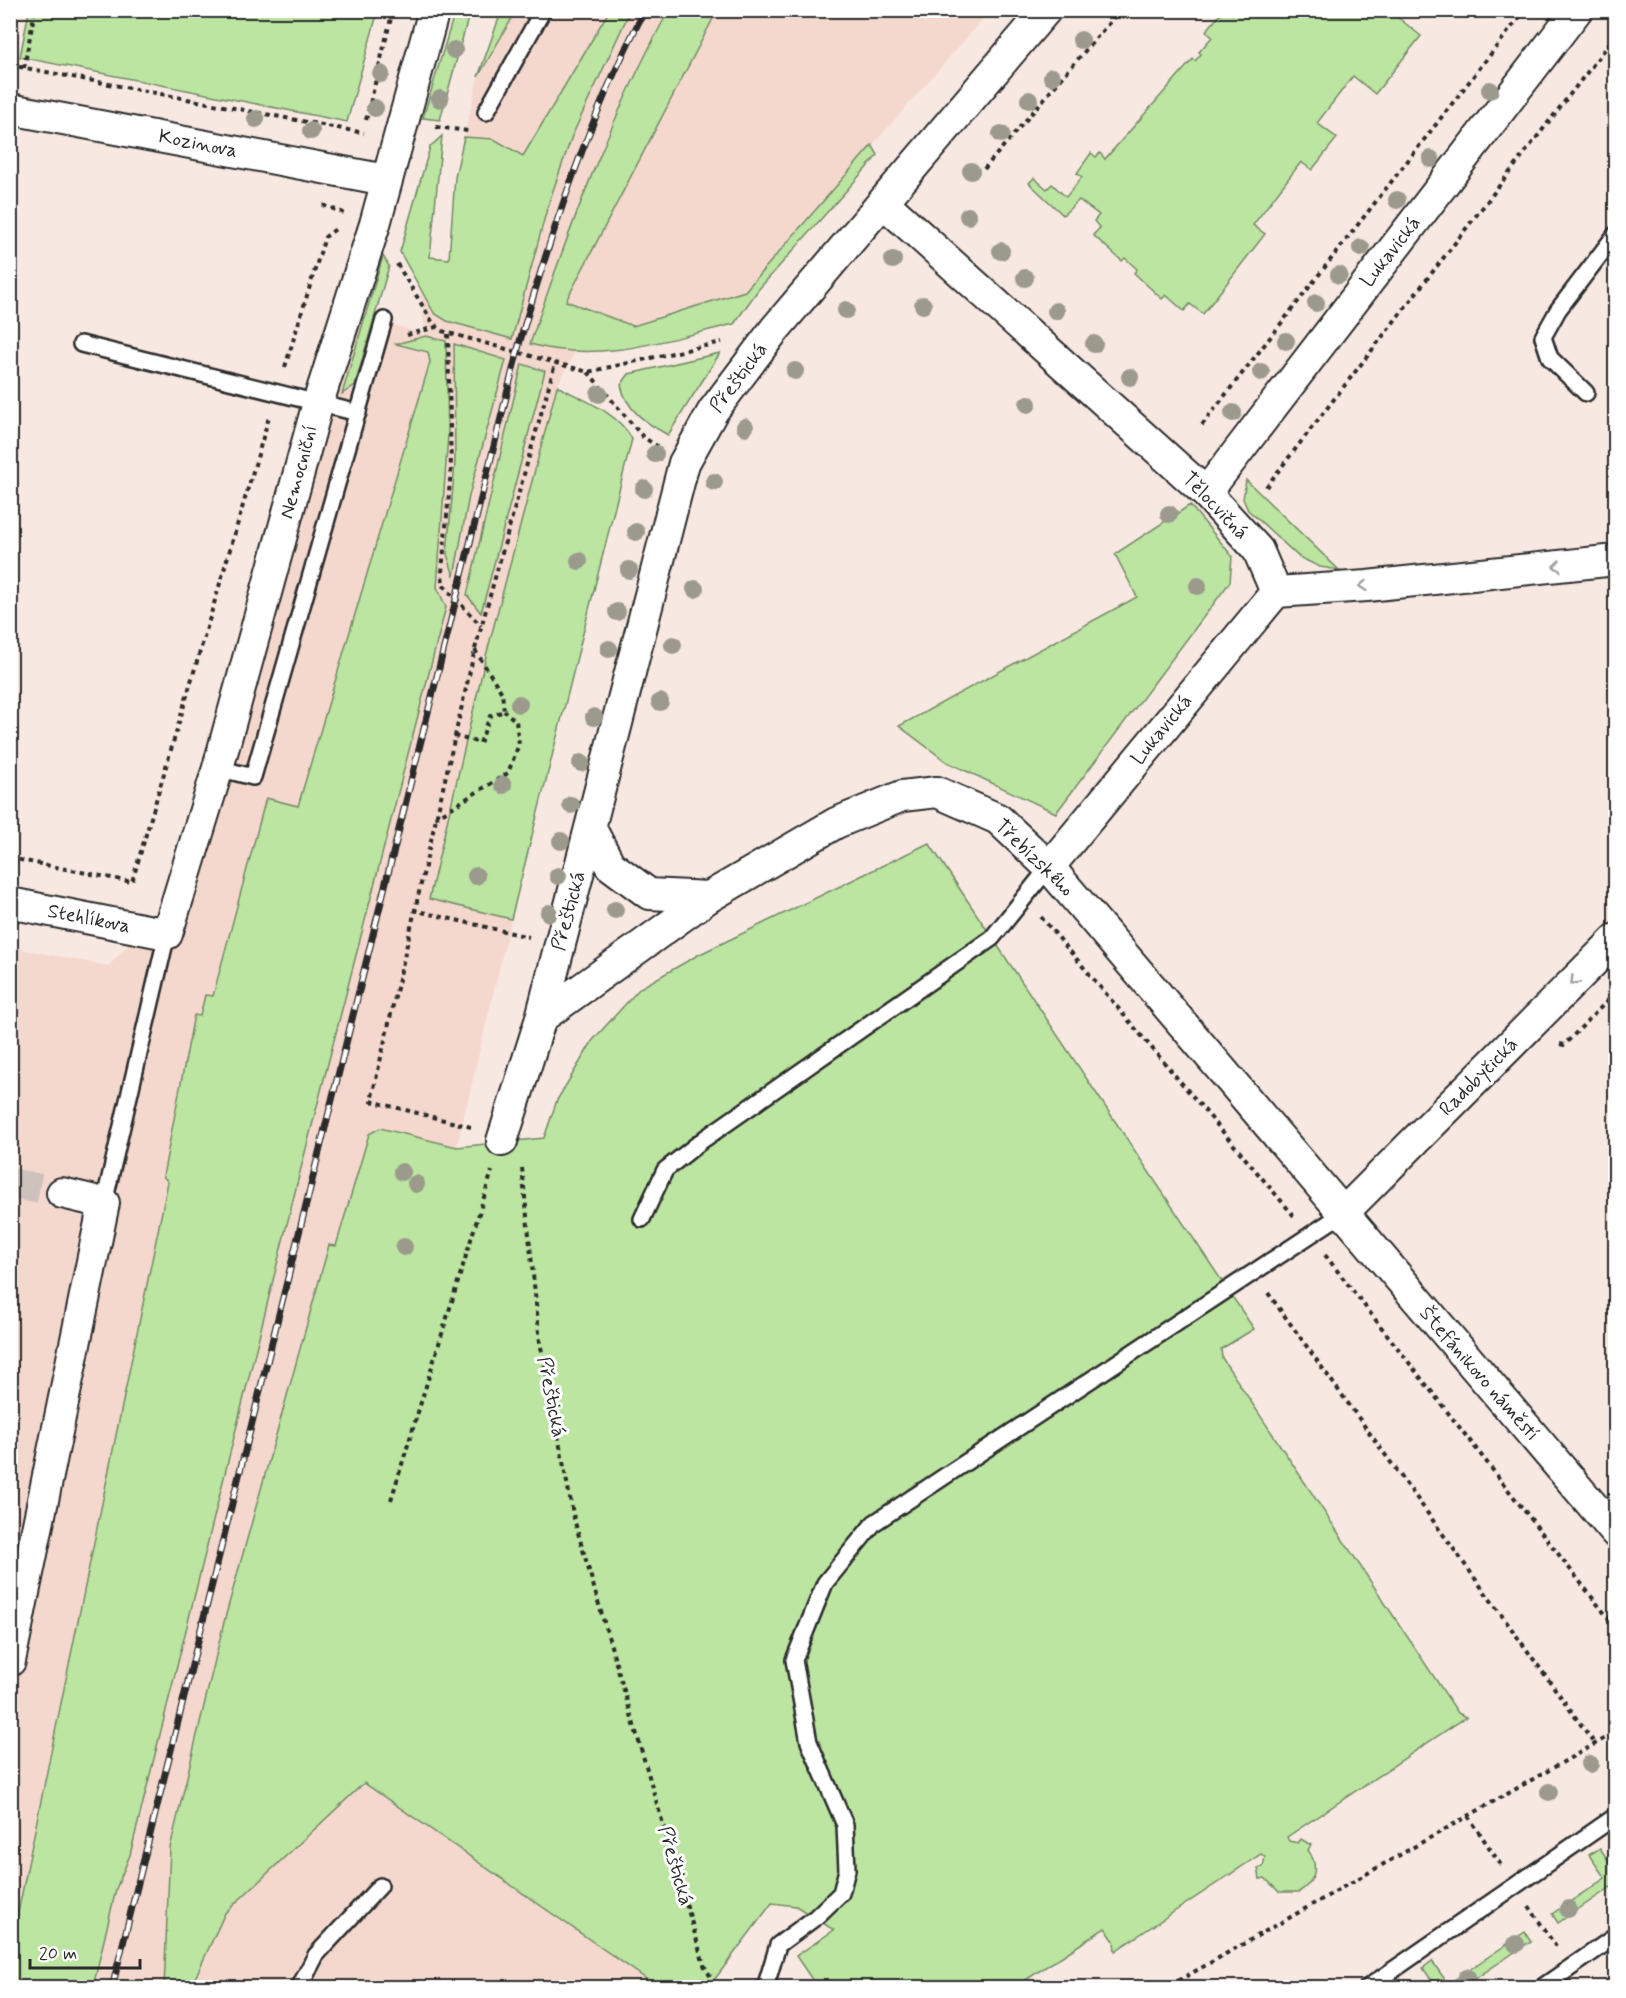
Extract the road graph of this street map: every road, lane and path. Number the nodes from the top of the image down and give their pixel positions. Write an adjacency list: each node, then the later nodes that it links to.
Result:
1 (35, 10): 11 (path)
2 (393, 10): 14 (path)
3 (434, 10): 16 (street, Nemocniční)
4 (543, 10): 13 (lane)
5 (1046, 10): 17 (street, Přeštická)
6 (1120, 10): 15 (path)
7 (1525, 10): 31 (path)
8 (1576, 10): 34 (street, Lukavická)
9 (1616, 35): 33 (path)
10 (10, 65): 11 (path)
11 (24, 68): 14 (path)
12 (10, 109): 16 (street, Kozinova)
13 (486, 112)
14 (364, 135): 16 (path)
15 (984, 170)
16 (376, 178): 19 (street, Nemocniční)
17 (884, 203): 22 (street, Přeštická); 34 (street, Tělocvičná)
18 (344, 223): 27 (path)
19 (375, 224): 23 (path); 29 (street, Nemocniční)
20 (1614, 240): 28 (lane)
21 (384, 321): 30 (lane)
22 (776, 329): 26 (path); 32 (street, Přeštická)
23 (448, 334): 25 (path); 37 (path)
24 (81, 344): 27 (lane)
25 (555, 364): 26 (path); 37 (path)
26 (588, 372): 32 (path)
27 (277, 393): 29 (lane); 44 (path)
28 (1586, 393)
29 (318, 403): 30 (lane); 41 (street, Nemocniční)
30 (358, 413): 41 (lane)
31 (1202, 425)
32 (684, 463): 43 (street, Přeštická)
33 (1266, 487)
34 (1206, 493): 36 (street, Tělocvičná)
35 (1616, 560): 36 (street, one-way to 36)
36 (1276, 592): 45 (street, Lukavická)
37 (482, 626): 38 (path)
38 (475, 650): 39 (path); 40 (path)
39 (504, 711): 40 (path); 42 (path)
40 (454, 736): 42 (path)
41 (218, 768): 50 (street, Nemocniční)
42 (435, 818): 49 (path)
43 (591, 829): 46 (street, Přeštická); 52 (street, Přeštická)
44 (10, 858)
45 (1049, 867): 46 (street, Třebízského); 47 (lane); 57 (street, Třebízského)
46 (709, 897): 53 (street, Třebízského)
47 (1025, 897): 58 (lane); 59 (path)
48 (10, 903): 50 (street, Stehlíkova)
49 (413, 910): 52 (path); 54 (path)
50 (167, 934): 56 (lane)
51 (1616, 939): 57 (street, Radobyčická, one-way to 57)
52 (559, 945): 53 (street, Přeštická)
53 (541, 1018): 54 (street, Přeštická)
54 (502, 1141): 61 (path); 72 (path, Přeštická)
55 (62, 1193): 56 (street)
56 (104, 1203): 64 (street)
57 (1342, 1214): 59 (lane); 62 (street, Štefánikovo náměstí)
58 (642, 1218)
59 (1310, 1235): 60 (lane); 63 (path)
60 (1253, 1273): 66 (path); 73 (lane)
61 (391, 1500)
62 (1616, 1533)
63 (1616, 1628)
64 (11, 1661)
65 (1616, 1732): 66 (path)
66 (1595, 1744): 70 (path)
67 (1616, 1816): 76 (lane)
68 (380, 1886): 71 (lane)
69 (1616, 1936): 77 (lane)
70 (1178, 1981): 74 (path); 75 (path)
71 (299, 1988)
72 (717, 1988)
73 (765, 1988)
74 (1152, 1988)
75 (1180, 1988)
76 (1367, 1988)
77 (1541, 1988)

